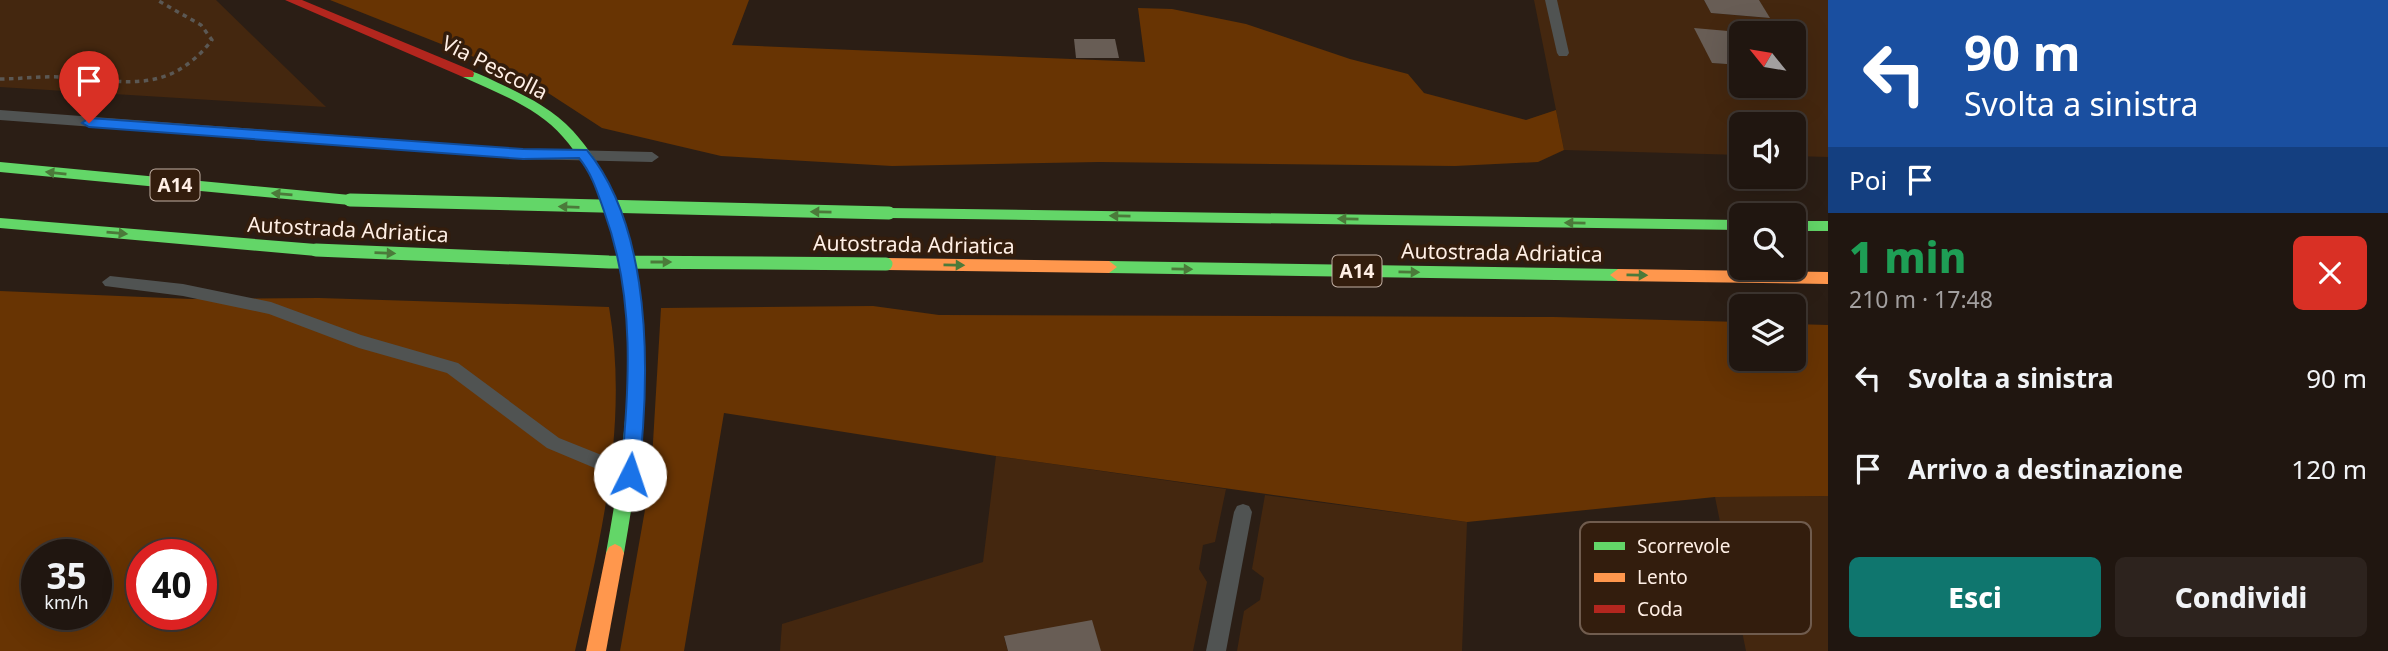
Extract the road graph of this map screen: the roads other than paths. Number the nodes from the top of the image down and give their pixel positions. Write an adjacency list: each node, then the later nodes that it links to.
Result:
1 (291, 0): 5 (main road, Via Pescolla)
2 (1551, 0): 3 (lane)
3 (1563, 53)
4 (0, 115): 5 (lane)
5 (583, 153): 6 (lane); 14 (main road, Via Pescolla)
6 (652, 157)
7 (0, 167): 9 (main road, Autostrada Adriatica / A14, one-way to 7, bridge)
8 (0, 223): 12 (main road, Autostrada Adriatica / A14, one-way to 12, bridge)
9 (1729, 225)
10 (1806, 226): 11 (main road)
11 (1828, 226)
12 (1828, 278)
13 (110, 282): 14 (lane)
14 (630, 475): 16 (main road, Via Pescolla)
15 (1243, 512): 17 (lane)
16 (596, 651)
17 (1216, 651)

